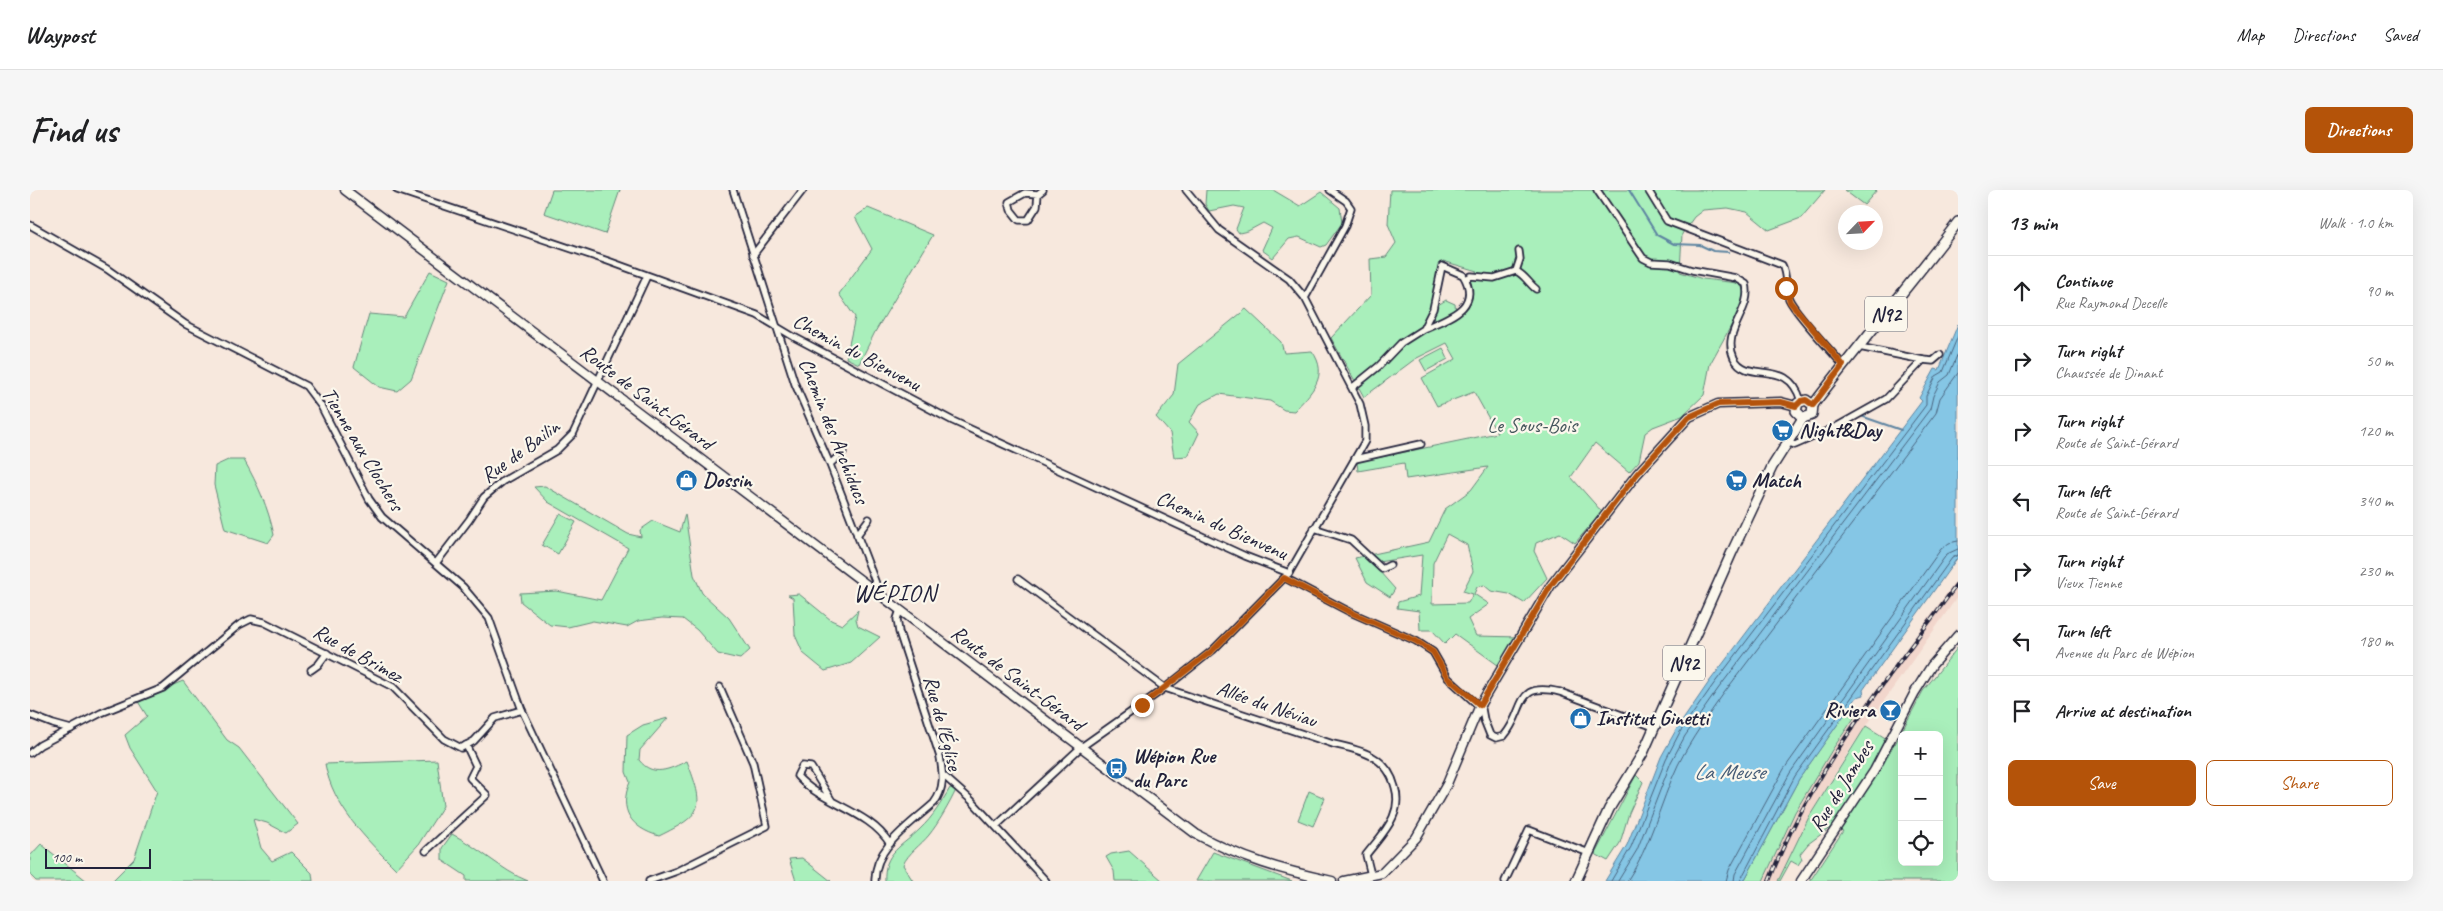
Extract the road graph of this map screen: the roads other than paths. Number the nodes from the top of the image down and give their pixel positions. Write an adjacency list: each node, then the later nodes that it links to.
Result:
1 (345, 190): 25 (main road, Route de Saint-Gérard)
2 (398, 190): 15 (street, Chemin du Bienvenu)
3 (733, 190): 13 (street, Chemin des Archiducs)
4 (803, 190): 13 (street)
5 (1186, 190): 18 (street)
6 (1330, 190): 18 (street)
7 (1598, 190): 27 (street)
8 (1648, 190): 24 (street)
9 (1041, 192): 9 (street)
10 (1958, 222): 21 (main road, N92)
11 (30, 225): 38 (street, Tienne aux Clochers)
12 (1519, 252): 14 (street)
13 (753, 255): 19 (street, Chemin des Archiducs)
14 (1516, 271): 16 (street); 17 (street)
15 (647, 276): 19 (street, Chemin du Bienvenu); 25 (street, Rue de Bailin)
16 (1466, 279): 20 (street); 20 (street)
17 (1536, 289)
18 (1305, 298): 26 (street)
19 (777, 327): 34 (street, Chemin des Archiducs); 40 (street, Chemin du Bienvenu)
20 (1422, 329): 26 (street)
21 (1859, 347): 23 (street); 24 (main road, N92)
22 (1940, 355): 23 (street)
23 (1923, 360): 30 (street)
24 (1843, 365): 28 (main road, N92)
25 (597, 380): 38 (street, Rue de Bailin); 42 (main road, Route de Saint-Gérard)
26 (1353, 387): 33 (street)
27 (1799, 403): 28 (main road); 29 (main road); 49 (main road)
28 (1813, 405): 29 (main road, N92)
29 (1803, 418): 30 (main road, N92)
30 (1786, 442): 52 (main road, N92)
31 (1421, 444): 33 (street)
32 (843, 452): 34 (street)
33 (1355, 459): 36 (street)
34 (830, 464): 37 (street, Chemin des Archiducs)
35 (869, 519): 37 (street)
36 (1314, 528): 39 (street); 40 (street)
37 (857, 535): 42 (street, Chemin des Archiducs)
38 (436, 564): 50 (street, Tienne aux Clochers)
39 (1390, 565)
40 (1287, 576): 48 (street); 49 (street, Chemin du Bienvenu)
41 (1018, 579): 48 (street, Allée du Néviau)
42 (881, 596): 43 (main road, Route de Saint-Gérard)
43 (900, 610): 55 (main road, Route de Saint-Gérard); 57 (street, Rue de l'Église)
44 (1958, 635): 72 (main road, Rue de Jambes)
45 (327, 653): 46 (street); 53 (street, Rue de Brimez); 54 (street, Rue de Brimez)
46 (311, 670)
47 (720, 687): 65 (street)
48 (1165, 688): 55 (street); 63 (street, Allée du Néviau)
49 (1480, 705): 52 (street); 63 (main road)
50 (522, 710): 54 (street); 64 (street)
51 (30, 715): 53 (street)
52 (1654, 727): 62 (main road, N92)
53 (71, 729): 56 (street, Rue de Brimez)
54 (466, 745): 61 (street)
55 (1080, 748): 59 (street); 68 (main road, Route de Saint-Gérard)
56 (30, 753)
57 (944, 776): 59 (street); 60 (street, Rue de l'Église)
58 (832, 801): 58 (street); 60 (street)
59 (996, 826): 67 (street)
60 (890, 844): 66 (street, Rue de l'Église)
61 (426, 851)
62 (1588, 853): 70 (street); 71 (main road, N92)
63 (1371, 875): 69 (main road)
64 (603, 881)
65 (649, 881)
66 (875, 881)
67 (1046, 881)
68 (1332, 881)
69 (1344, 881)
70 (1505, 881)
71 (1576, 881)
72 (1801, 881)

